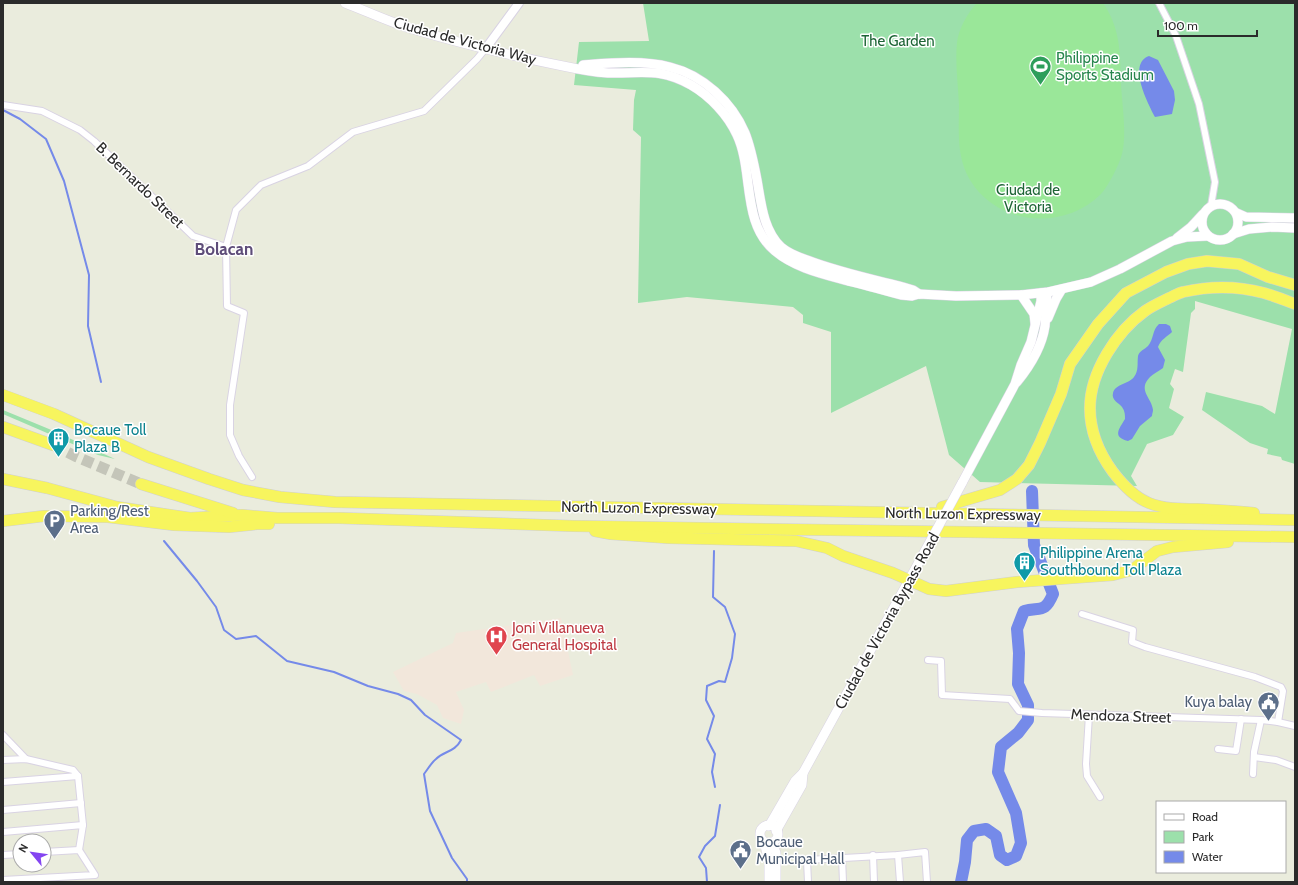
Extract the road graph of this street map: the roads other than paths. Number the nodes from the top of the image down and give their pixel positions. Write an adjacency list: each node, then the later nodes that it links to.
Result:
1 (345, 3): 4 (main road, Ciudad de Victoria Way)
2 (519, 3): 4 (street)
3 (1159, 3): 6 (street)
4 (486, 48): 13 (street); 17 (main road, Ciudad de Victoria Way)
5 (3, 105): 13 (street, B. Bernardo Street)
6 (1207, 209): 7 (main road); 11 (main road); 12 (main road)
7 (1237, 213): 8 (main road); 10 (main road)
8 (1295, 218)
9 (1295, 228): 10 (main road)
10 (1233, 234): 11 (main road)
11 (1208, 236): 12 (main road, Ciudad de Victoria Way)
12 (1172, 241): 15 (main road, Ciudad de Victoria Way)
13 (226, 247): 25 (street)
14 (1295, 285): 28 (highway)
15 (1062, 289): 16 (main road, Ciudad de Victoria Way); 20 (main road)
16 (1044, 292): 17 (main road, Ciudad de Victoria Way); 19 (main road, Ciudad de Victoria Bypass Road); 20 (main road, Ciudad de Victoria Bypass Road)
17 (1021, 295): 19 (main road)
18 (1295, 304): 31 (highway)
19 (1035, 326): 21 (main road, Ciudad de Victoria Bypass Road)
20 (1045, 327): 21 (main road, Ciudad de Victoria Bypass Road)
21 (1015, 384): 35 (main road, Ciudad de Victoria Bypass Road, bridge)
22 (3, 395): 28 (highway, North Luzon Expressway)
23 (3, 427): 24 (highway)
24 (52, 445)
25 (252, 477)
26 (3, 479): 29 (highway, North Luzon Expressway)
27 (141, 484): 29 (highway, North Luzon Expressway)
28 (923, 513): 31 (highway, North Luzon Expressway)
29 (242, 515): 30 (highway, North Luzon Expressway)
30 (339, 518): 32 (highway); 33 (highway, North Luzon Expressway)
31 (1295, 519)
32 (3, 521)
33 (573, 526): 34 (highway, North Luzon Expressway); 35 (highway)
34 (1291, 537): 35 (highway)
35 (909, 581): 56 (main road, Ciudad de Victoria Bypass Road)
36 (1082, 614): 41 (street)
37 (928, 660): 38 (street, Mendoza Street)
38 (1090, 715): 39 (street, Mendoza Street); 52 (street)
39 (1241, 719): 40 (street, Mendoza Street); 44 (street)
40 (1261, 720): 41 (street, Mendoza Street); 45 (street)
41 (1278, 722): 42 (street, Mendoza Street)
42 (1295, 726)
43 (3, 735): 46 (street)
44 (1218, 749)
45 (1254, 758): 48 (street); 49 (street)
46 (26, 759): 47 (street); 50 (street)
47 (3, 760)
48 (1295, 767)
49 (1253, 774)
50 (78, 776): 51 (street); 53 (street)
51 (3, 782)
52 (1100, 797)
53 (81, 803): 54 (street); 55 (street)
54 (3, 810)
55 (83, 825): 57 (street); 59 (street)
56 (773, 828): 58 (main road); 58 (main road)
57 (3, 832)
58 (768, 842): 65 (main road); 66 (main road)
59 (79, 850): 60 (street); 64 (street)
60 (52, 852)
61 (873, 855): 62 (street); 63 (street); 69 (street)
62 (898, 855): 70 (street); 71 (street)
63 (842, 857): 67 (street); 68 (street)
64 (3, 880)
65 (769, 882)
66 (776, 882)
67 (808, 882)
68 (843, 882)
69 (874, 882)
70 (900, 882)
71 (927, 882)

